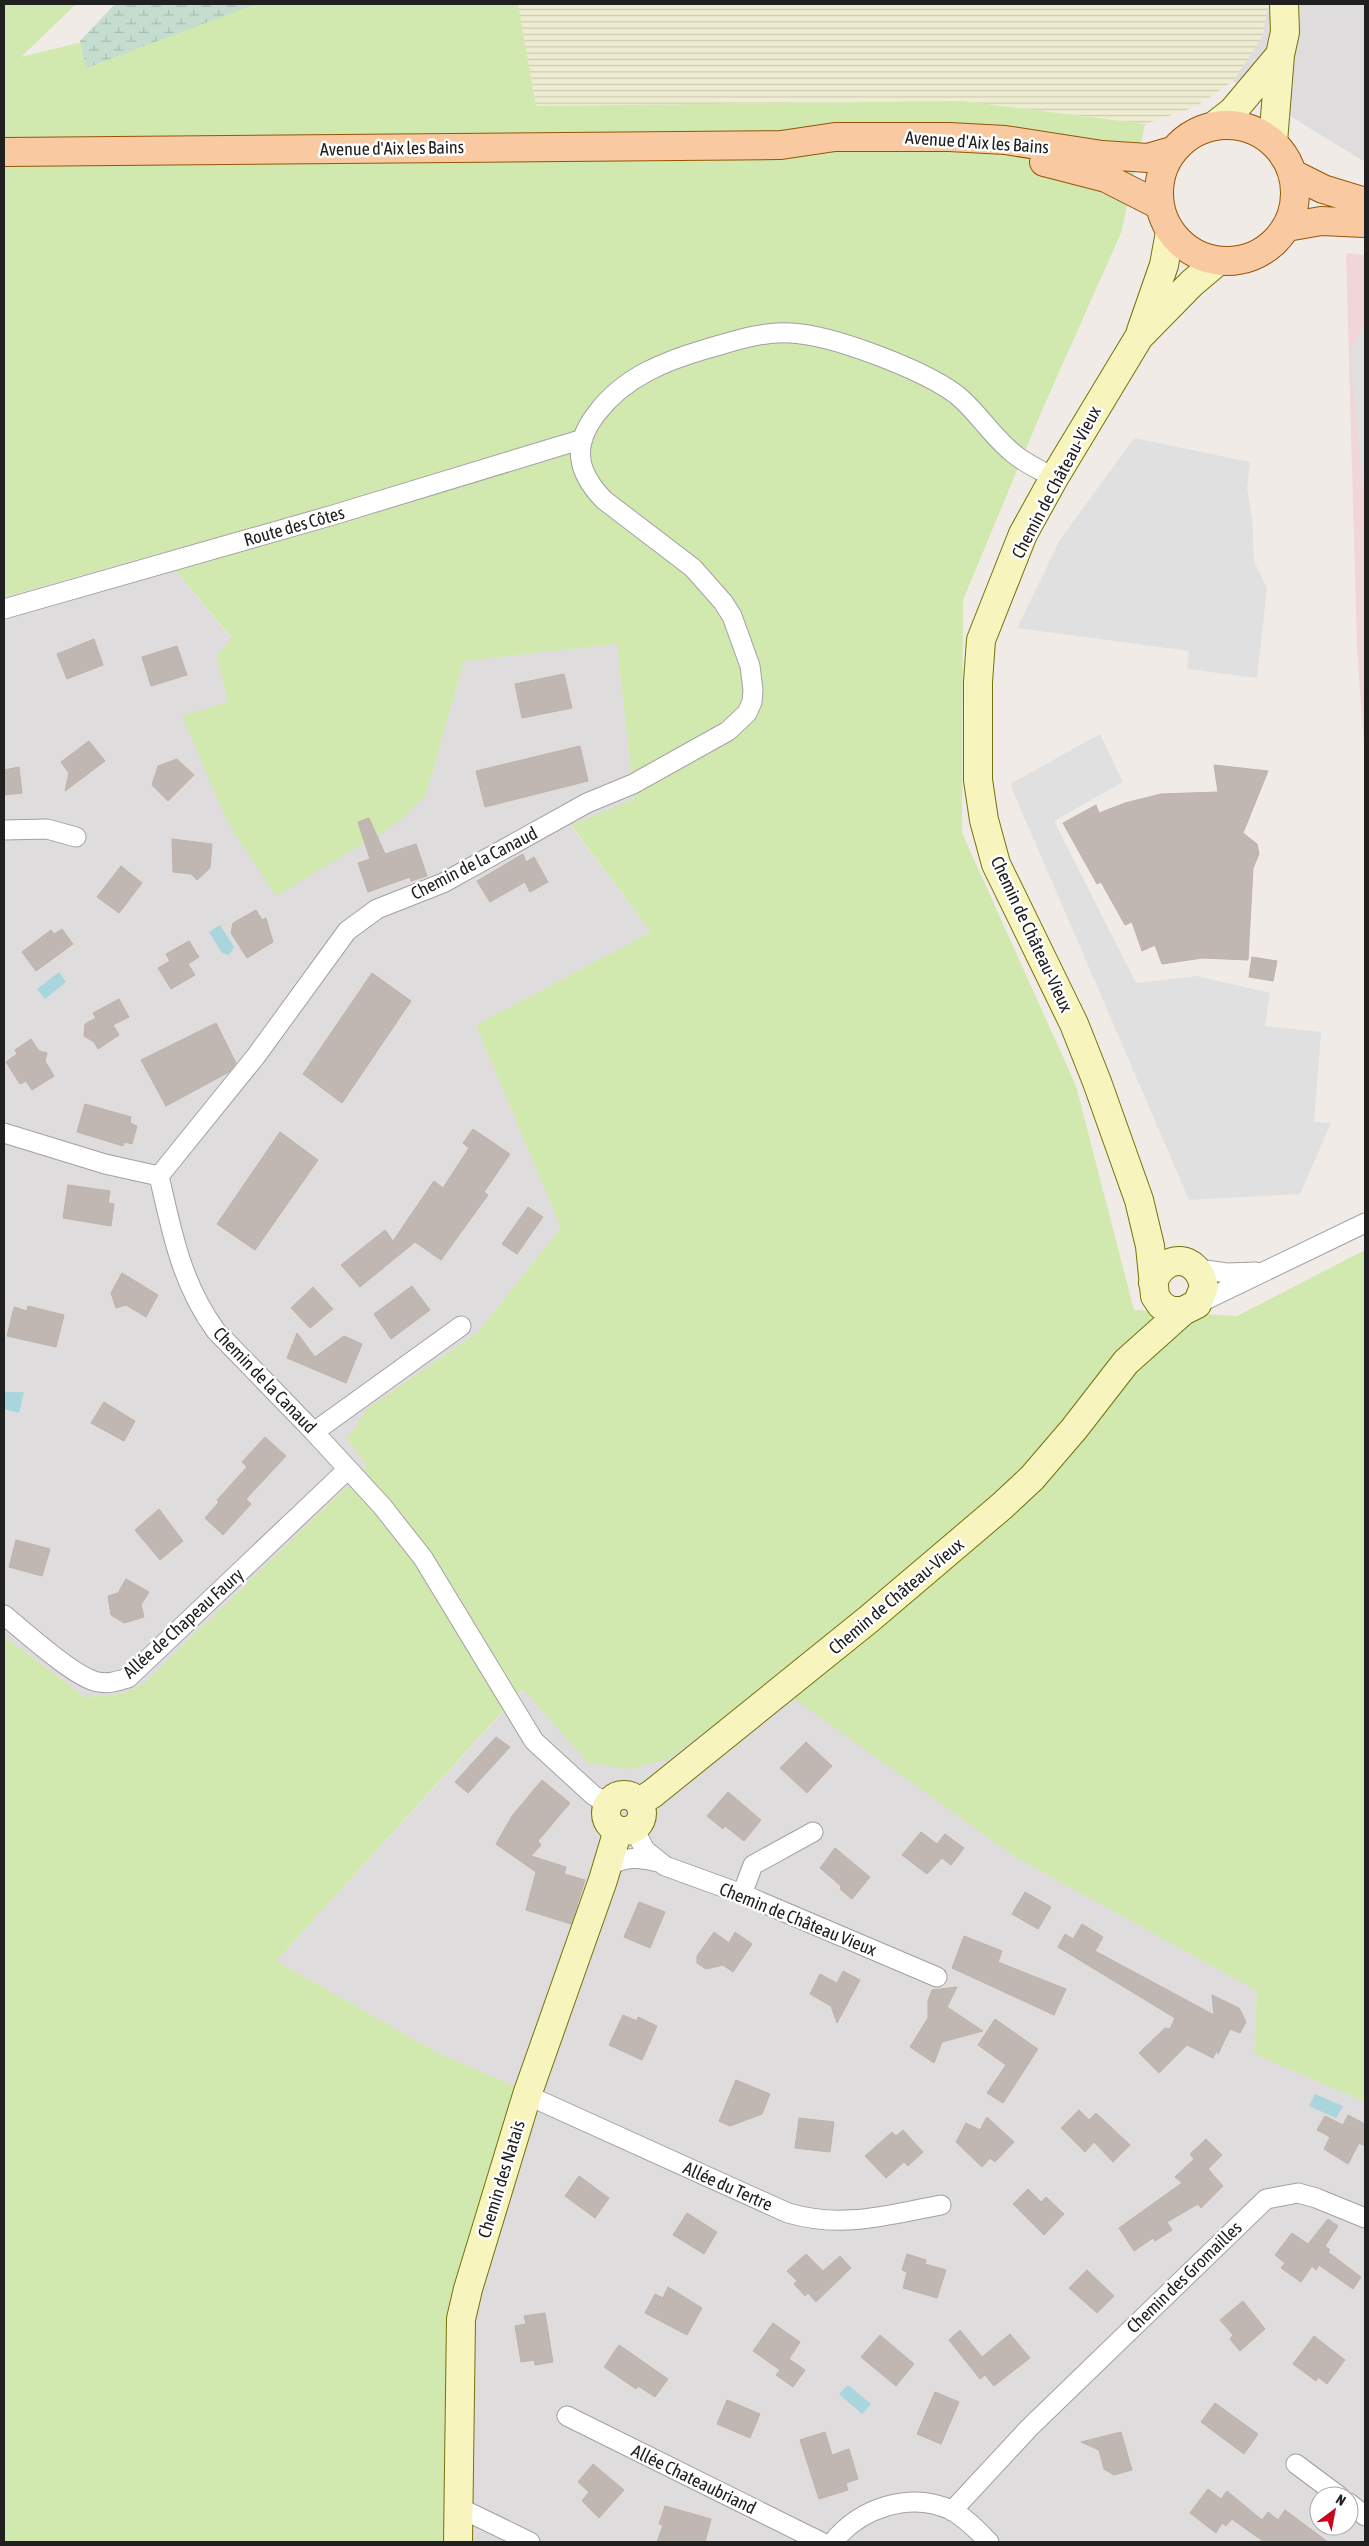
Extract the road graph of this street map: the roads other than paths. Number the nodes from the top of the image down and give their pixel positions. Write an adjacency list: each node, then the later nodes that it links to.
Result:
1 (1284, 4): 2 (street)
2 (1280, 54): 3 (street); 4 (street)
3 (1215, 125): 4 (main road); 6 (main road)
4 (1273, 142): 8 (main road)
5 (781, 145): 6 (main road, Avenue d'Aix les Bains); 7 (main road, Avenue d'Aix les Bains); 10 (main road, Avenue d'Aix les Bains)
6 (1172, 151): 10 (main road)
7 (4, 152)
8 (1293, 174): 9 (main road); 12 (main road)
9 (1365, 202)
10 (1159, 205): 13 (main road)
11 (1365, 223): 12 (main road)
12 (1287, 227): 14 (main road)
13 (1170, 232): 14 (main road); 15 (street, Chemin de Château-Vieux)
14 (1218, 261): 15 (street, Chemin de Château-Vieux)
15 (1138, 337): 17 (street, Chemin de Château-Vieux)
16 (583, 439): 17 (street, Chemin de la Canaud); 18 (street, Route des Côtes); 22 (street, Chemin de la Canaud)
17 (1054, 478): 23 (street, Chemin de Château-Vieux)
18 (4, 609)
19 (4, 830): 20 (street)
20 (76, 836)
21 (4, 1134): 22 (street)
22 (159, 1176): 31 (street, Chemin de la Canaud)
23 (1139, 1200): 25 (street, Chemin de Château-Vieux); 27 (street, Chemin de Château-Vieux)
24 (1365, 1223): 26 (street)
25 (1192, 1265): 26 (street); 27 (street); 28 (street)
26 (1262, 1272): 28 (street)
27 (1154, 1289): 28 (street); 30 (street, Chemin de Château-Vieux)
28 (1190, 1308): 30 (street, Chemin de Château-Vieux)
29 (461, 1326): 31 (street)
30 (1126, 1362): 35 (street, Chemin de Château-Vieux)
31 (314, 1432): 32 (street, Chemin de la Canaud)
32 (347, 1470): 33 (street, Allée de Chapeau Faury); 34 (street, Chemin de la Canaud)
33 (4, 1615)
34 (608, 1804): 35 (street)
35 (630, 1820): 37 (street, Chemin de Château Vieux); 38 (street, Chemin des Natais)
36 (813, 1832): 39 (street)
37 (658, 1862): 38 (street, Chemin de Château Vieux); 39 (street, Chemin de Château Vieux)
38 (607, 1867): 41 (street, Chemin des Natais)
39 (742, 1894): 40 (street, Chemin de Château Vieux)
40 (937, 1977)
41 (527, 2095): 42 (street, Allée du Tertre); 47 (street, Chemin des Natais)
42 (941, 2205)
43 (1365, 2218): 48 (street, Chemin des Gromailles)
44 (567, 2416): 51 (street, Allée Chateaubriand)
45 (1296, 2464): 46 (street)
46 (1326, 2486)
47 (460, 2508): 49 (street, Chemin des Natais); 50 (street)
48 (952, 2511): 52 (street); 53 (street)
49 (458, 2542)
50 (530, 2542)
51 (821, 2542)
52 (833, 2542)
53 (989, 2542)

